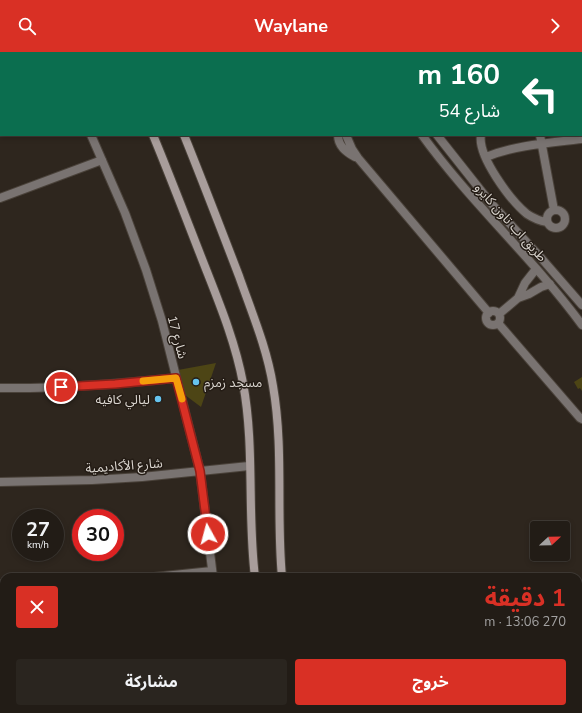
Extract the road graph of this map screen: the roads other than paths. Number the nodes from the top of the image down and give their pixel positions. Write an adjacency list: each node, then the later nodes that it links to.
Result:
1 (91, 136): 13 (street, شارع 17)
2 (153, 136): 28 (main road)
3 (184, 136): 33 (main road)
4 (338, 136): 12 (street)
5 (346, 136): 12 (street)
6 (423, 136): 17 (street, طريق اب تاون كايرو)
7 (438, 136): 20 (street, طريق اب تاون كايرو)
8 (481, 136): 11 (street)
9 (541, 139): 10 (street); 11 (street); 15 (street)
10 (582, 139)
11 (486, 157): 16 (street)
12 (358, 158): 21 (street)
13 (102, 160): 14 (street); 25 (street, شارع 17)
14 (0, 198)
15 (554, 210): 16 (street); 16 (street)
16 (547, 222)
17 (536, 269): 18 (street, طريق اب تاون كايرو); 19 (street); 20 (street)
18 (550, 284): 19 (street); 24 (street, طريق اب تاون كايرو)
19 (518, 298): 22 (street)
20 (580, 302)
21 (489, 313): 22 (street); 23 (street)
22 (499, 314): 23 (street)
23 (498, 323): 27 (street)
24 (582, 325)
25 (176, 378): 26 (street); 29 (street, شارع 17)
26 (0, 388)
27 (582, 419)
28 (249, 466): 29 (street, شارع الأكاديمية); 32 (main road)
29 (200, 471): 30 (street, شارع الأكاديمية); 31 (street, شارع 17)
30 (0, 482)
31 (213, 573)
32 (255, 573)
33 (282, 573)

